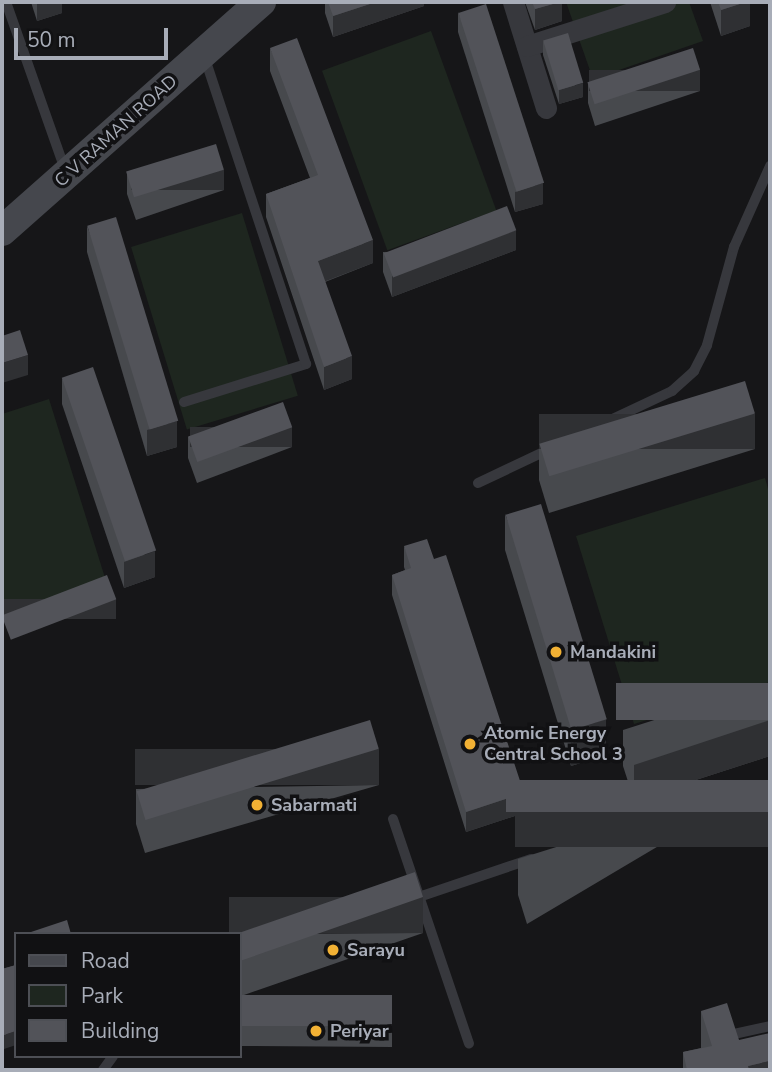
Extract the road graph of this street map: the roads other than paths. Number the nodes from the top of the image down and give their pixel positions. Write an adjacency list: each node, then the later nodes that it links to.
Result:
1 (6, 2): 9 (lane)
2 (261, 2): 6 (street, C V RAMAN ROAD)
3 (513, 2): 5 (street)
4 (665, 2): 5 (street)
5 (527, 46): 7 (street)
6 (203, 54): 9 (street, C V RAMAN ROAD); 11 (lane)
7 (546, 108)
8 (770, 166): 12 (lane)
9 (67, 176): 10 (street, C V RAMAN ROAD)
10 (2, 232)
11 (184, 402)
12 (575, 437)
13 (562, 443): 14 (lane)
14 (478, 483)
15 (393, 819): 17 (lane)
16 (546, 854): 17 (lane)
17 (419, 897): 18 (lane); 21 (lane)
18 (394, 905)
19 (770, 1026): 20 (lane)
20 (719, 1037)
21 (469, 1044)

